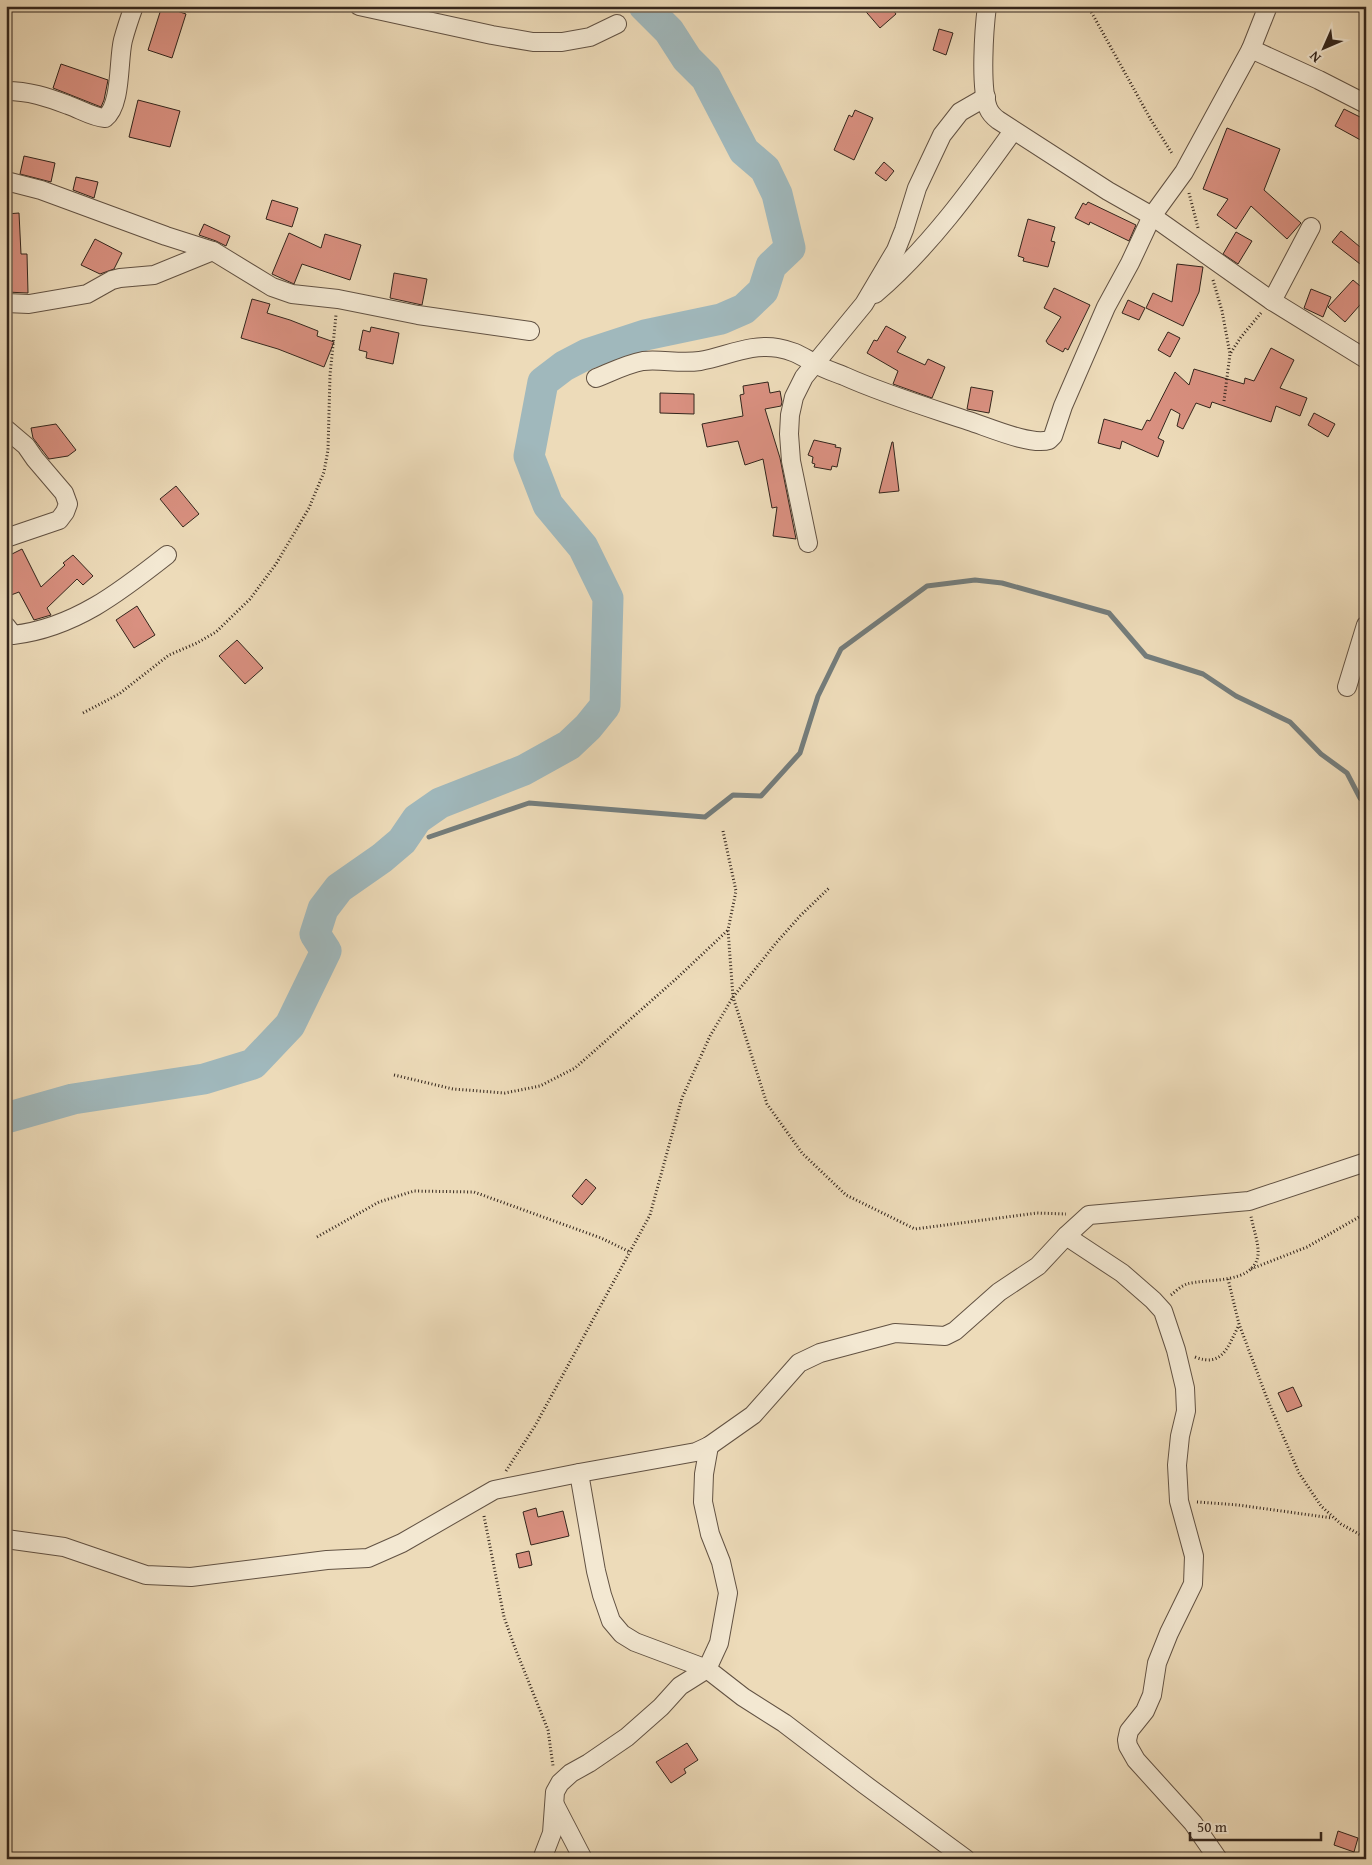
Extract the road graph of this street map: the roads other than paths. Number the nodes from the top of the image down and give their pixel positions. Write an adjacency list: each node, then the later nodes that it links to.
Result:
1 (134, 6): 7 (street)
2 (359, 6): 5 (street)
3 (987, 6): 8 (street)
4 (1268, 6): 6 (street)
5 (617, 24)
6 (1251, 49): 9 (street); 12 (street)
7 (6, 90)
8 (986, 97): 10 (street); 16 (street)
9 (1366, 104)
10 (1013, 131): 12 (street); 16 (street)
11 (6, 181): 14 (street)
12 (1152, 216): 15 (street); 20 (street)
13 (1311, 227): 15 (street)
14 (213, 251): 17 (street); 18 (street)
15 (1272, 301): 19 (street)
16 (864, 304): 20 (street)
17 (7, 305)
18 (530, 331)
19 (1366, 359)
20 (815, 364): 21 (street); 24 (street)
21 (596, 378)
22 (6, 429): 23 (street)
23 (6, 538)
24 (808, 543)
25 (167, 555): 27 (street)
26 (1366, 625): 28 (street)
27 (6, 626)
28 (1347, 687)
29 (1366, 1162): 30 (street)
30 (1066, 1236): 31 (street); 39 (street)
31 (709, 1446): 32 (street); 34 (street)
32 (579, 1473): 33 (street); 34 (street)
33 (6, 1539)
34 (707, 1669): 35 (street); 38 (street)
35 (555, 1798): 36 (street); 37 (street)
36 (542, 1859)
37 (583, 1859)
38 (966, 1859)
39 (1218, 1859)

